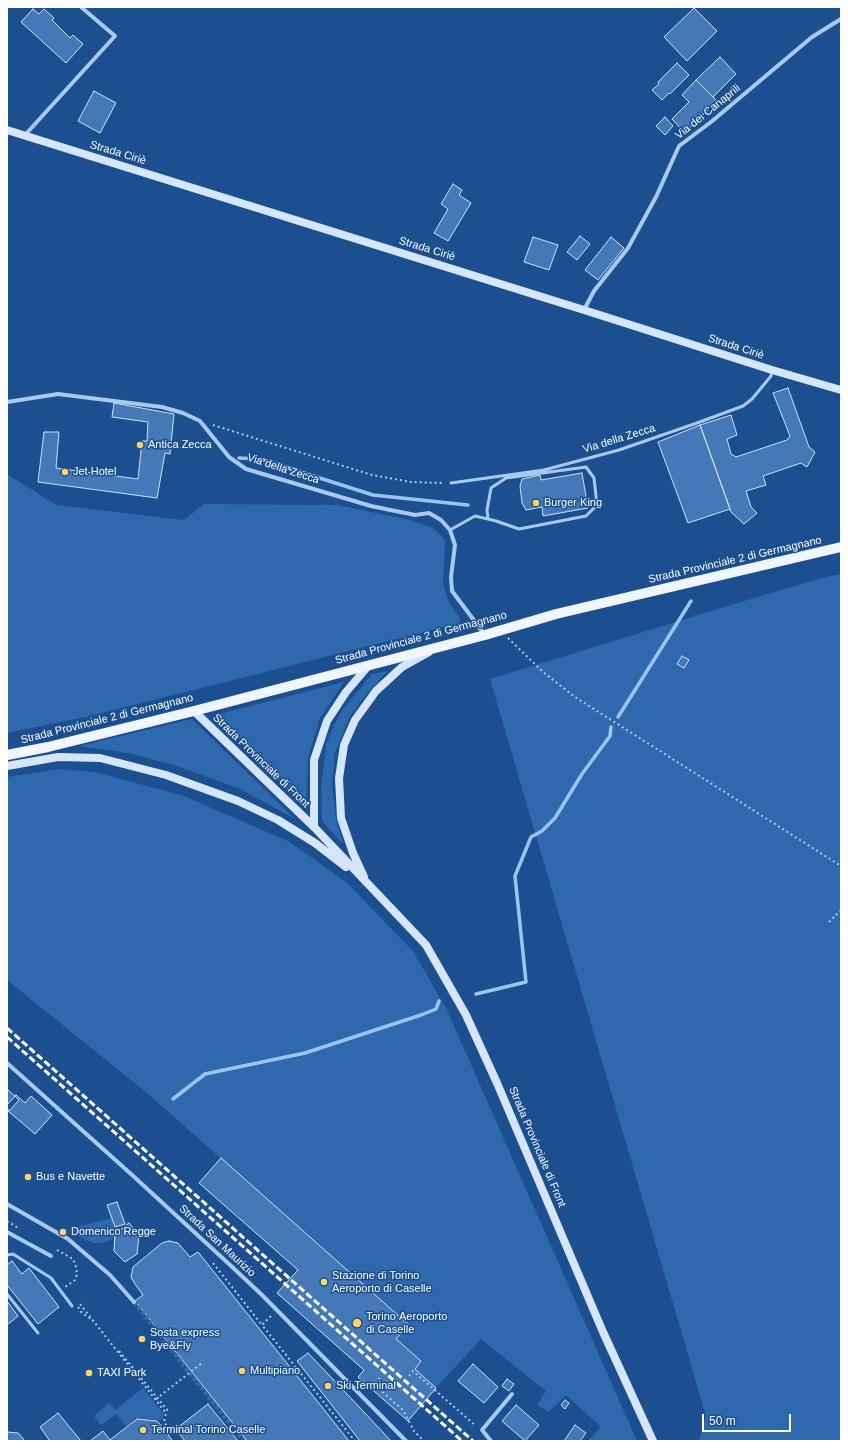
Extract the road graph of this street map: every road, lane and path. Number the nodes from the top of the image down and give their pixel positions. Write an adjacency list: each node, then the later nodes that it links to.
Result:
1 (82, 7): 4 (street)
2 (841, 19): 5 (street, Via dei Canaprili)
3 (7, 130): 4 (main road, Strada Ciriè)
4 (25, 136): 5 (main road, Strada Ciriè)
5 (584, 310): 6 (main road, Strada Ciriè)
6 (772, 370): 7 (main road, Strada Ciriè); 10 (lane, Via della Zecca)
7 (841, 390)
8 (7, 402): 9 (street, Via della Zecca)
9 (200, 421): 10 (path); 12 (street, Via della Zecca)
10 (451, 483)
11 (488, 519): 11 (lane); 12 (lane)
12 (450, 530): 15 (street)
13 (841, 547): 14 (main road, Strada Provinciale 2 di Germagnano)
14 (500, 630): 15 (main road, Strada Provinciale 2 di Germagnano); 22 (path)
15 (485, 635): 16 (main road, Strada Provinciale 2 di Germagnano)
16 (435, 648): 17 (main road, Strada Provinciale 2 di Germagnano); 23 (main road)
17 (369, 664): 18 (main road, Strada Provinciale 2 di Germagnano); 21 (main road)
18 (194, 711): 19 (main road, Strada Provinciale 2 di Germagnano); 21 (main road, Strada Provinciale di Front)
19 (7, 755)
20 (7, 766): 23 (main road)
21 (314, 827): 23 (main road, Strada Provinciale di Front)
22 (841, 866)
23 (367, 883): 53 (main road, Strada Provinciale di Front)
24 (841, 910): 25 (path)
25 (828, 922)
26 (7, 1063): 38 (street, Strada San Maurizio)
27 (7, 1204): 36 (street)
28 (7, 1232): 30 (street)
29 (7, 1255): 37 (lane)
30 (51, 1256)
31 (213, 1263): 39 (path)
32 (61, 1283): 33 (path)
33 (65, 1286)
34 (7, 1294): 40 (lane)
35 (75, 1298): 45 (path)
36 (134, 1302)
37 (74, 1304): 46 (path)
38 (276, 1309): 39 (path); 50 (street, Strada San Maurizio)
39 (262, 1325): 49 (path)
40 (38, 1333)
41 (202, 1363): 45 (path)
42 (408, 1376): 48 (path)
43 (380, 1378): 51 (path)
44 (512, 1394): 48 (street)
45 (155, 1400): 47 (path)
46 (169, 1412)
47 (169, 1429)
48 (482, 1430): 52 (street)
49 (355, 1441)
50 (406, 1441)
51 (424, 1441)
52 (491, 1441)
53 (653, 1441)

